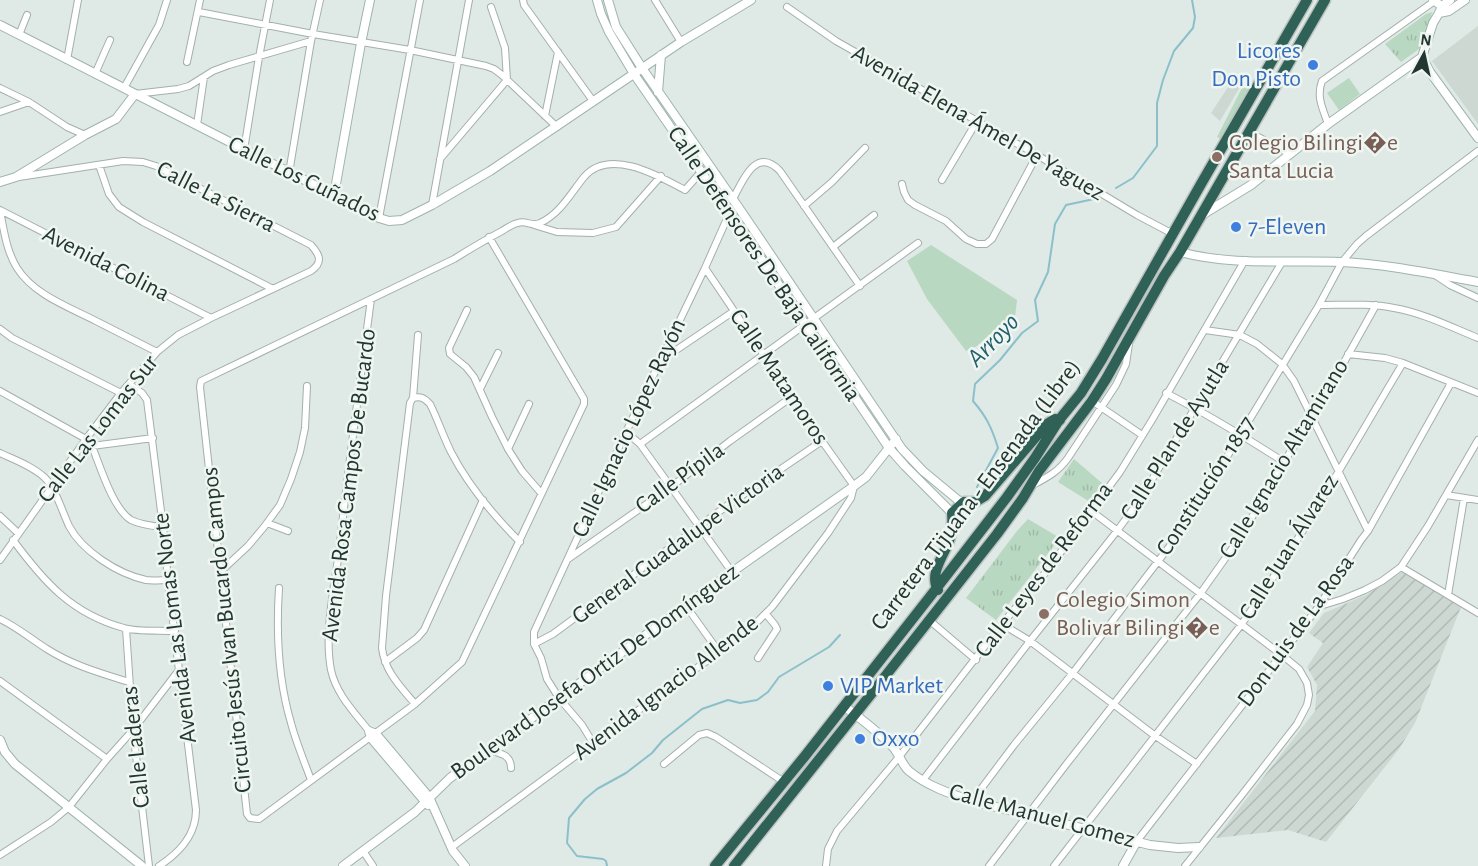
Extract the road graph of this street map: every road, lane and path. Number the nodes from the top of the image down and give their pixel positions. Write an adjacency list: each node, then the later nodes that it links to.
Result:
1 (78, 0): 36 (street)
2 (167, 0): 45 (street)
3 (201, 0): 21 (street)
4 (270, 0): 24 (street)
5 (320, 0): 27 (street)
6 (370, 0): 30 (street)
7 (420, 0): 31 (street)
8 (469, 0): 37 (street)
9 (523, 0): 32 (street)
10 (597, 0): 25 (street, Calle Defensores De Baja California)
11 (608, 0): 25 (street, Calle Defensores De Baja California)
12 (655, 0): 29 (street)
13 (751, 0): 29 (street, Calle Los Cuñados)
14 (1307, 0): 84 (highway, Carretera Tijuana - Ensenada (Libre))
15 (1325, 0): 56 (highway, Carretera Tijuana - Ensenada (Libre))
16 (1450, 0): 18 (street)
17 (1465, 0): 18 (street)
18 (1439, 5): 35 (street); 53 (street)
19 (491, 7): 43 (street)
20 (787, 7): 52 (street, Avenida Elena Ámel De Yaguez)
21 (199, 12): 24 (street); 38 (street)
22 (27, 15): 26 (street)
23 (0, 25): 26 (street, Calle Los Cuñados)
24 (265, 25): 27 (street); 34 (street)
25 (612, 30): 39 (street, Calle Defensores De Baja California); 41 (street, Calle Defensores De Baja California)
26 (19, 35): 36 (street, Calle Los Cuñados)
27 (312, 38): 30 (street); 34 (street); 66 (street)
28 (110, 40): 40 (street)
29 (681, 42): 33 (street, Calle Los Cuñados)
30 (361, 43): 31 (street); 73 (street)
31 (410, 50): 37 (street); 82 (street)
32 (558, 52): 48 (street); 51 (street)
33 (661, 55): 39 (street, Calle Los Cuñados); 46 (street)
34 (259, 57): 42 (street); 60 (street)
35 (1422, 57): 53 (street); 58 (street)
36 (67, 60): 40 (street, Calle Los Cuñados)
37 (458, 60): 43 (street); 64 (street)
38 (188, 62)
39 (642, 68): 41 (street, Calle Los Cuñados); 46 (street, Calle Defensores De Baja California)
40 (95, 74): 45 (street, Calle Los Cuñados)
41 (634, 74): 48 (street, Calle Los Cuñados); 67 (street, Calle Defensores De Baja California)
42 (204, 77): 47 (street); 54 (street)
43 (507, 80): 51 (street); 64 (street)
44 (0, 88): 49 (street)
45 (124, 88): 47 (street, Calle Los Cuñados)
46 (658, 92): 74 (street, Calle Defensores De Baja California)
47 (135, 94): 54 (street, Calle Los Cuñados); 57 (street, Calle La Sierra)
48 (593, 101): 55 (street, Calle Los Cuñados)
49 (28, 102): 50 (street); 57 (street)
50 (0, 112)
51 (545, 116): 55 (street)
52 (977, 121): 63 (street, Avenida Elena Ámel De Yaguez); 70 (street)
53 (1328, 124): 62 (street)
54 (197, 125): 60 (street, Calle Los Cuñados)
55 (556, 127): 75 (street, Calle Los Cuñados)
56 (1250, 132): 62 (street); 81 (highway, Carretera Tijuana - Ensenada (Libre))
57 (85, 135): 69 (street, Calle La Sierra)
58 (1478, 138)
59 (865, 148): 76 (street)
60 (244, 150): 66 (street, Calle Los Cuñados)
61 (1478, 151): 91 (street, Constitución 1857)
62 (1290, 154): 81 (street)
63 (1037, 155): 72 (street); 84 (street, Avenida Elena Ámel De Yaguez)
64 (439, 159): 75 (street)
65 (99, 165): 69 (street, Calle La Sierra); 93 (street, Calle La Sierra); 99 (street)
66 (289, 172): 73 (street, Calle Los Cuñados)
67 (701, 172): 68 (street, Circuito Jesús Ivan Bucardo Campos); 79 (street, Calle Defensores De Baja California)
68 (661, 176): 83 (street); 83 (street, Circuito Jesús Ivan Bucardo Campos)
69 (16, 177): 71 (street, Calle La Sierra)
70 (942, 180)
71 (0, 182)
72 (902, 184)
73 (334, 195): 82 (street, Calle Los Cuñados)
74 (733, 199): 76 (street); 77 (street, Calle Defensores De Baja California)
75 (432, 205): 82 (street, Calle Los Cuñados)
76 (804, 206): 87 (street)
77 (739, 208): 79 (street); 107 (street, Calle Defensores De Baja California)
78 (0, 211): 106 (street, Avenida Colina); 115 (street)
79 (729, 214): 92 (street, Calle Ignacio López Rayón); 108 (street, Calle Defensores De Baja California)
80 (874, 215): 87 (street)
81 (1199, 217): 88 (highway, Carretera Tijuana - Ensenada (Libre))
82 (379, 218)
83 (534, 225): 85 (street, Circuito Jesús Ivan Bucardo Campos)
84 (1173, 234): 94 (highway, Carretera Tijuana - Ensenada (Libre))
85 (489, 237): 100 (street, Circuito Jesús Ivan Bucardo Campos); 160 (street, Circuito Jesús Ivan Bucardo Campos)
86 (918, 243): 98 (street)
87 (833, 247): 98 (street)
88 (1180, 252): 89 (street); 96 (highway, Carretera Tijuana - Ensenada (Libre))
89 (1245, 260): 90 (street); 110 (street, Calle Leyes de Reforma)
90 (1282, 262): 91 (street); 112 (street, Calle Plan de Ayutla)
91 (1342, 262): 95 (street); 102 (street, Constitución 1857)
92 (705, 268): 105 (street, Calle Matamoros); 119 (street, Calle Ignacio López Rayón)
93 (311, 271): 99 (street, Calle Las Lomas Sur)
94 (1149, 275): 96 (highway); 139 (highway, Carretera Tijuana - Ensenada (Libre))
95 (1435, 275): 97 (street); 101 (street)
96 (1164, 276): 114 (highway, Carretera Tijuana - Ensenada (Libre))
97 (1478, 282)
98 (860, 286): 107 (street)
99 (273, 290): 106 (street, Calle Las Lomas Sur)
100 (372, 298): 182 (street, Circuito Jesús Ivan Bucardo Campos); 217 (street, Avenida Rosa Campos De Bucardo)
101 (1478, 298)
102 (1319, 305): 103 (street); 122 (street, Constitución 1857)
103 (1376, 305): 113 (street); 117 (street, Calle Ignacio Altamirano)
104 (467, 310): 127 (street)
105 (734, 311): 118 (street, Calle Matamoros); 119 (street)
106 (211, 318): 115 (street, Calle Las Lomas Sur)
107 (814, 319): 108 (street); 121 (street, Calle Defensores De Baja California)
108 (806, 325): 118 (street); 123 (street, Calle Defensores De Baja California)
109 (0, 329): 129 (street)
110 (1205, 330): 112 (street); 130 (street, Calle Leyes de Reforma)
111 (418, 335): 133 (street)
112 (1240, 335): 122 (street); 137 (street, Calle Plan de Ayutla)
113 (1478, 338)
114 (1129, 339): 134 (highway, Carretera Tijuana - Ensenada (Libre)); 136 (street)
115 (157, 352): 125 (street, Calle Las Lomas Sur)
116 (498, 353): 127 (street)
117 (1348, 354): 120 (street); 138 (street, Calle Ignacio Altamirano)
118 (764, 355): 132 (street, Calle Matamoros); 148 (street)
119 (660, 361): 140 (street, Calle Ignacio López Rayón)
120 (1403, 363): 124 (street); 155 (street, Calle Juan Álvarez)
121 (844, 364): 123 (street); 145 (street, Calle Defensores De Baja California)
122 (1282, 364): 138 (street); 141 (street, Constitución 1857)
123 (836, 370): 150 (street, Calle Defensores De Baja California)
124 (1451, 383): 131 (street); 174 (street, Don Luis de La Rosa)
125 (129, 384): 129 (street, Calle Las Lomas Sur); 143 (street, Avenida Las Lomas Norte)
126 (307, 386): 169 (street)
127 (480, 389): 151 (street)
128 (0, 391): 144 (street)
129 (121, 393): 144 (street, Calle Las Lomas Sur)
130 (1166, 393): 137 (street); 142 (street, Calle Leyes de Reforma)
131 (1478, 393)
132 (792, 396): 147 (street, Calle Matamoros); 159 (street, Calle Pípila)
133 (413, 398): 163 (street); 206 (street)
134 (1092, 401): 136 (street); 154 (highway, Carretera Tijuana - Ensenada (Libre))
135 (530, 404): 151 (street)
136 (1102, 408): 142 (street); 158 (street)
137 (1196, 408): 141 (street); 173 (street, Calle Plan de Ayutla)
138 (1312, 417): 153 (street, Calle Ignacio Altamirano); 155 (street)
139 (1059, 420): 154 (highway); 165 (highway); 186 (highway, Carretera Tijuana - Ensenada (Libre))
140 (626, 432): 148 (street); 178 (street, Calle Ignacio López Rayón)
141 (1240, 434): 153 (street); 180 (street, Constitución 1857)
142 (1142, 435): 166 (street, Calle Leyes de Reforma)
143 (153, 438): 149 (street); 170 (street, Avenida Las Lomas Norte)
144 (86, 439): 149 (street); 156 (street, Calle Las Lomas Sur)
145 (896, 439): 150 (street, Avenida Ignacio Allende); 165 (street, Calle Defensores De Baja California)
146 (1478, 440): 161 (street)
147 (822, 441): 157 (street, Calle Matamoros); 171 (street, General Guadalupe Victoria)
148 (640, 444): 159 (street)
149 (92, 446): 170 (street)
150 (889, 448): 157 (street, Avenida Ignacio Allende); 167 (street, Calle Defensores De Baja California)
151 (508, 449): 160 (street)
152 (0, 453): 156 (street)
153 (1284, 462): 187 (street, Calle Ignacio Altamirano)
154 (1039, 471): 158 (highway, Carretera Tijuana - Ensenada (Libre))
155 (1338, 471): 174 (street); 196 (street, Calle Juan Álvarez)
156 (52, 486): 175 (street, Calle Las Lomas Sur); 184 (street)
157 (854, 486): 183 (street, Boulevard Josefa Ortiz De Domínguez); 192 (street, Avenida Ignacio Allende)
158 (1030, 486): 194 (highway, Carretera Tijuana - Ensenada (Libre))
159 (671, 487): 171 (street); 178 (street, Calle Pípila)
160 (541, 493): 177 (street, Circuito Jesús Ivan Bucardo Campos)
161 (1446, 495): 162 (street); 181 (street)
162 (1464, 498): 164 (street); 188 (street)
163 (483, 500): 177 (street); 206 (street)
164 (1478, 500)
165 (964, 502): 167 (highway)
166 (1090, 510): 173 (street); 195 (street, Calle Leyes de Reforma)
167 (952, 513): 186 (highway)
168 (0, 516): 175 (street)
169 (267, 523): 172 (street); 182 (street)
170 (164, 527): 184 (street, Avenida Las Lomas Norte)
171 (700, 527): 183 (street); 200 (street, General Guadalupe Victoria)
172 (288, 531)
173 (1117, 531): 180 (street); 199 (street, Calle Plan de Ayutla)
174 (1368, 531): 190 (street, Don Luis de La Rosa)
175 (18, 533): 176 (street, Calle Las Lomas Sur)
176 (13, 540): 179 (street, Calle Las Lomas Sur); 197 (street)
177 (520, 542): 213 (street, Circuito Jesús Ivan Bucardo Campos)
178 (567, 559): 200 (street, Calle Ignacio López Rayón)
179 (0, 560)
180 (1158, 561): 187 (street); 208 (street, Constitución 1857)
181 (1401, 567): 188 (street); 190 (street)
182 (220, 572): 227 (street, Circuito Jesús Ivan Bucardo Campos)
183 (732, 572): 189 (street, Boulevard Josefa Ortiz De Domínguez)
184 (168, 580): 198 (street, Avenida Las Lomas Norte)
185 (279, 588): 227 (street)
186 (936, 589): 201 (highway); 214 (highway, Carretera Tijuana - Ensenada (Libre))
187 (1200, 594): 196 (street); 212 (street, Calle Ignacio Altamirano)
188 (1448, 595): 191 (street)
189 (686, 606): 202 (street); 211 (street, Boulevard Josefa Ortiz De Domínguez)
190 (1319, 606): 203 (street, Don Luis de La Rosa)
191 (1478, 613)
192 (766, 614): 202 (street, Avenida Ignacio Allende); 204 (street)
193 (0, 619): 210 (street)
194 (929, 620): 201 (highway, Carretera Tijuana - Ensenada (Libre)); 205 (street)
195 (1002, 624): 199 (street); 205 (street, Calle Leyes de Reforma)
196 (1240, 625): 203 (street); 218 (street, Calle Juan Álvarez)
197 (126, 629): 198 (street); 210 (street, Calle Laderas)
198 (175, 631): 207 (street, Avenida Las Lomas Norte)
199 (1030, 641): 208 (street); 228 (street, Calle Plan de Ayutla)
200 (534, 644): 211 (street)
201 (907, 648): 215 (highway, Carretera Tijuana - Ensenada (Libre))
202 (719, 652): 220 (street, Avenida Ignacio Allende)
203 (1282, 655): 225 (street, Don Luis de La Rosa); 237 (street)
204 (758, 658)
205 (976, 660): 222 (street, Calle Leyes de Reforma)
206 (385, 662): 213 (street)
207 (180, 670): 216 (street); 242 (street, Avenida Las Lomas Norte)
208 (1072, 674): 212 (street); 231 (street, Constitución 1857)
209 (0, 681): 223 (street)
210 (129, 682): 216 (street, Calle Laderas)
211 (559, 698): 220 (street); 221 (street, Boulevard Josefa Ortiz De Domínguez)
212 (1114, 703): 218 (street); 233 (street, Calle Ignacio Altamirano)
213 (416, 704): 217 (street, Circuito Jesús Ivan Bucardo Campos)
214 (844, 706): 215 (street, Calle Manuel Gomez); 229 (highway, Carretera Tijuana - Ensenada (Libre))
215 (855, 714): 222 (street, Calle Manuel Gomez); 247 (highway, Carretera Tijuana - Ensenada (Libre))
216 (133, 730): 223 (street); 241 (street, Calle Laderas)
217 (372, 734): 227 (street, Circuito Jesús Ivan Bucardo Campos); 230 (street, Avenida Rosa Campos De Bucardo)
218 (1154, 735): 225 (street); 234 (street, Calle Juan Álvarez)
219 (0, 740): 232 (street)
220 (593, 743): 236 (street, Avenida Ignacio Allende)
221 (488, 750): 226 (street); 230 (street, Boulevard Josefa Ortiz De Domínguez)
222 (899, 757): 228 (street, Calle Manuel Gomez); 248 (street, Calle Leyes de Reforma)
223 (107, 759): 232 (street)
224 (664, 764): 229 (street)
225 (1197, 764): 235 (street, Don Luis de La Rosa)
226 (511, 768)
227 (311, 780)
228 (922, 780): 231 (street, Calle Manuel Gomez)
229 (784, 782): 246 (highway, Carretera Tijuana - Ensenada (Libre))
230 (427, 800): 236 (street, Avenida Rosa Campos De Bucardo); 238 (street, Boulevard Josefa Ortiz De Domínguez)
231 (972, 801): 233 (street, Calle Manuel Gomez)
232 (69, 807): 239 (street); 240 (street)
233 (1028, 815): 234 (street, Calle Manuel Gomez); 249 (street, Calle Ignacio Altamirano)
234 (1083, 828): 235 (street, Calle Manuel Gomez); 250 (street, Calle Juan Álvarez)
235 (1137, 841): 237 (street, Calle Manuel Gomez); 251 (street, Don Luis de La Rosa)
236 (452, 847): 245 (street)
237 (1199, 847): 252 (street)
238 (363, 851): 243 (street, Boulevard Josefa Ortiz De Domínguez); 244 (street)
239 (0, 855)
240 (142, 866)
241 (149, 866)
242 (159, 866)
243 (343, 866)
244 (373, 866)
245 (465, 866)
246 (715, 866)
247 (734, 866)
248 (826, 866)
249 (989, 866)
250 (1054, 866)
251 (1123, 866)
252 (1185, 866)

